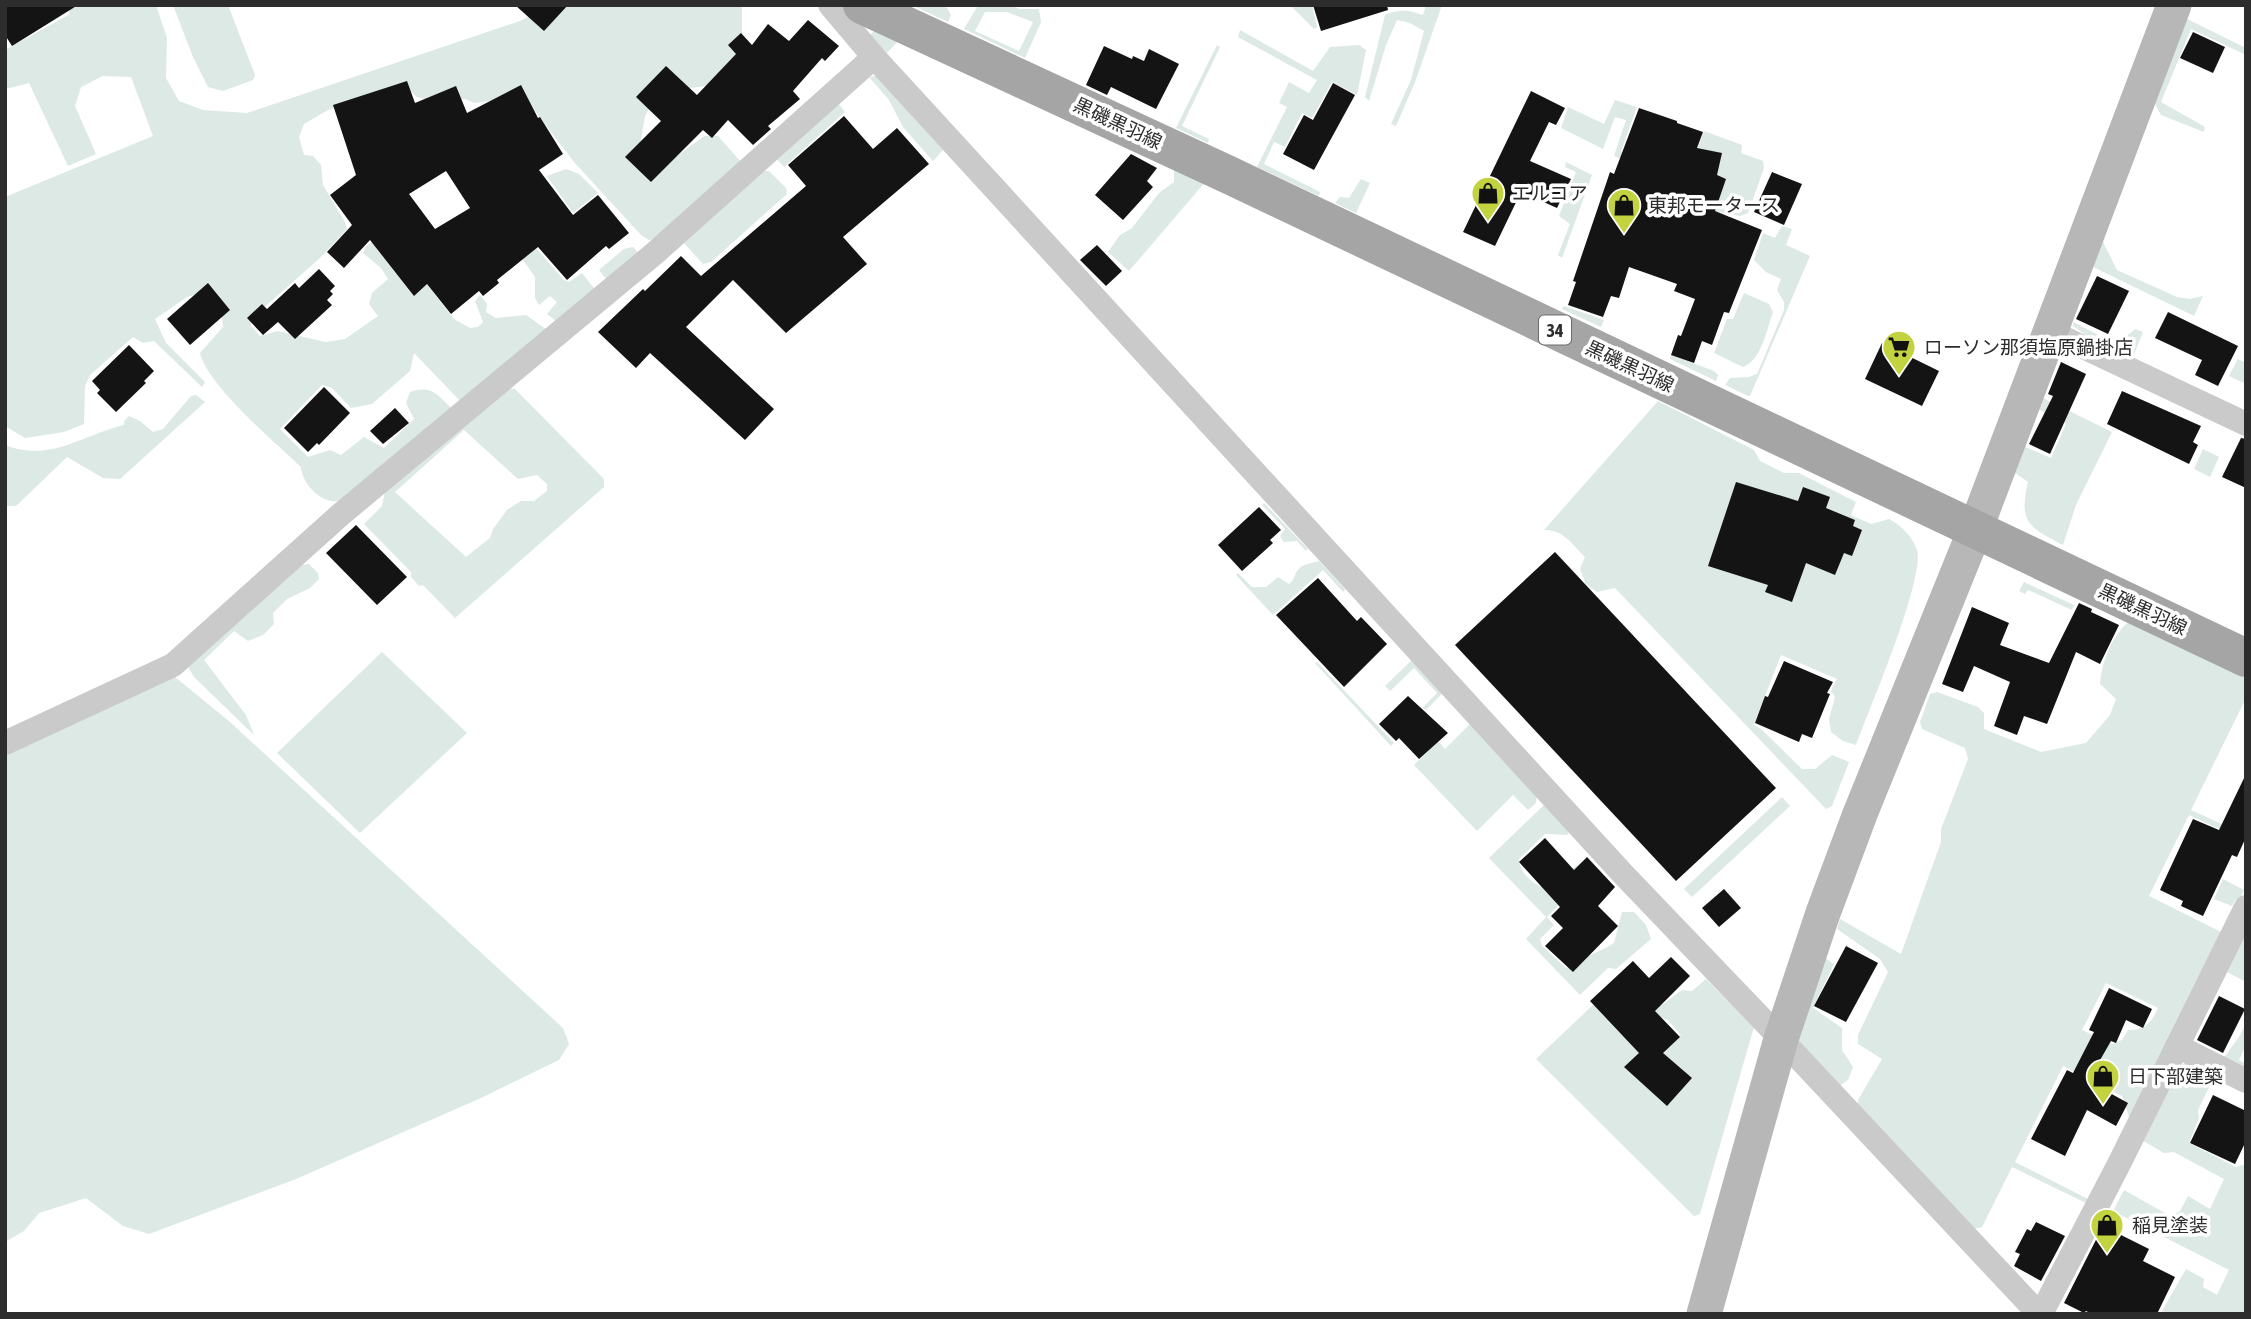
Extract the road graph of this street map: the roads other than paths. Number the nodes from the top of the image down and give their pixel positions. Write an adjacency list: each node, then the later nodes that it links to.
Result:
1 (830, 5): 4 (street)
2 (862, 5): 7 (main road, 黒磯黒羽線 / 34)
3 (2174, 5): 5 (street)
4 (874, 57): 9 (street); 11 (street)
5 (2049, 331): 6 (street); 7 (street)
6 (2246, 424)
7 (1975, 530): 8 (main road, 黒磯黒羽線 / 34); 11 (street)
8 (2246, 658)
9 (5, 743)
10 (2246, 907): 12 (street)
11 (1781, 1038): 14 (street); 15 (street)
12 (2177, 1046): 13 (street); 15 (street)
13 (2246, 1081)
14 (1704, 1314)
15 (2040, 1314)

